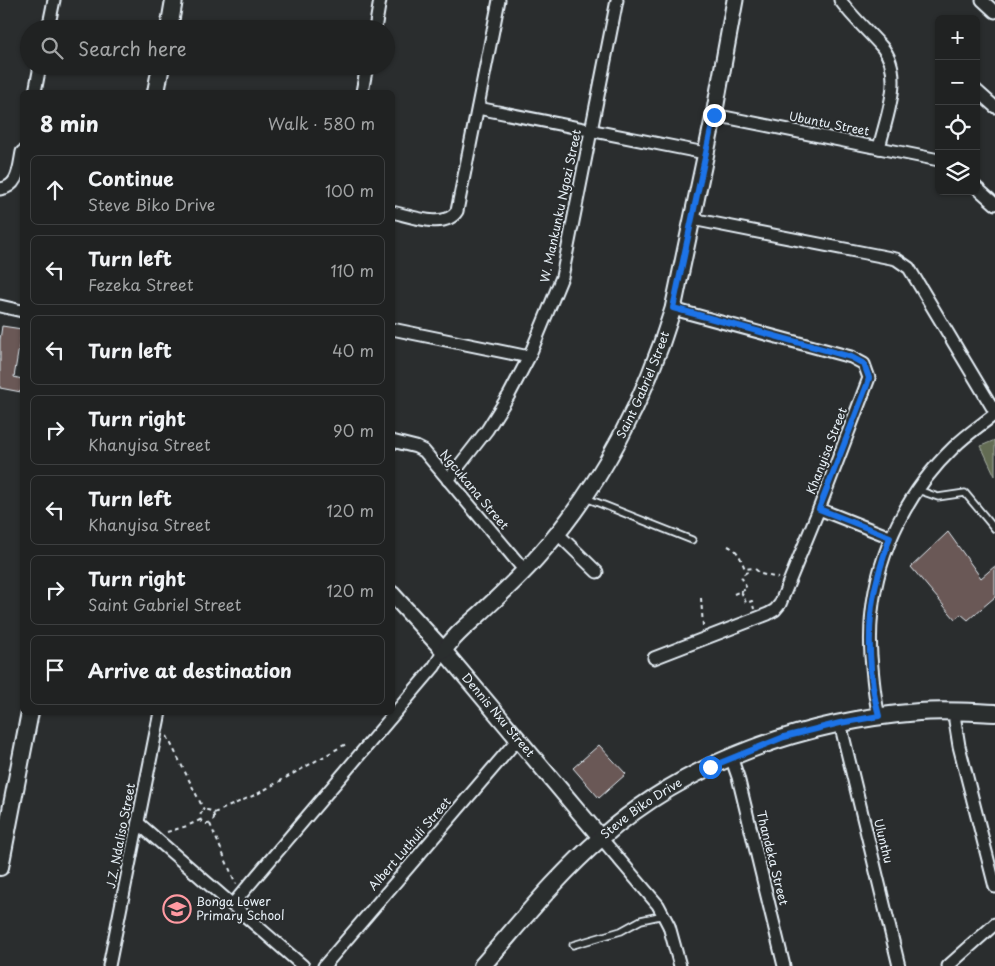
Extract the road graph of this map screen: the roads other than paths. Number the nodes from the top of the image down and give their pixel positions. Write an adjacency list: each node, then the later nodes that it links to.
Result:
1 (54, 0): 10 (street)
2 (174, 0): 11 (main road)
3 (380, 0): 12 (street)
4 (498, 0): 21 (street)
5 (617, 0): 23 (street, W. Mankunku Ngozi Street)
6 (735, 0): 22 (street, Saint Gabriel Street)
7 (840, 0): 24 (street)
8 (982, 0): 9 (street)
9 (995, 12)
10 (50, 20)
11 (171, 20)
12 (377, 20)
13 (38, 75): 16 (street)
14 (159, 75): 17 (main road)
15 (365, 75): 18 (street)
16 (35, 90)
17 (156, 90)
18 (362, 90)
19 (980, 94): 20 (street)
20 (995, 107)
21 (478, 108): 23 (street); 31 (street)
22 (714, 115): 24 (street, Ubuntu Street); 25 (street, Saint Gabriel Street)
23 (591, 131): 25 (street); 37 (street, W. Mankunku Ngozi Street)
24 (879, 148): 26 (street, Ubuntu Street)
25 (704, 153): 32 (street, Saint Gabriel Street)
26 (935, 159)
27 (20, 161): 28 (street)
28 (0, 189)
29 (980, 191): 30 (street)
30 (995, 204)
31 (395, 213)
32 (692, 219): 34 (street, Saint Gabriel Street); 38 (street)
33 (0, 306): 35 (street)
34 (673, 308): 42 (street, Saint Gabriel Street); 43 (street, Khanyisa Street)
35 (20, 311)
36 (395, 331): 37 (street)
37 (529, 357): 40 (street, W. Mankunku Ngozi Street)
38 (995, 413): 41 (street)
39 (395, 442): 40 (street, Ngcukana Street)
40 (448, 480): 48 (street, Ngcukana Street)
41 (918, 490): 44 (lane); 46 (street)
42 (584, 497): 45 (street, Saint Gabriel Street); 47 (lane)
43 (819, 509): 46 (street); 52 (street, Khanyisa Street)
44 (995, 529)
45 (557, 533): 48 (street, Saint Gabriel Street); 49 (street)
46 (890, 537): 59 (street)
47 (692, 540)
48 (525, 571): 51 (street, Saint Gabriel Street)
49 (597, 572)
50 (395, 597): 51 (street, Dennis Nxu Street)
51 (444, 652): 54 (street); 61 (street, Dennis Nxu Street)
52 (654, 658)
53 (955, 711): 55 (main road, Steve Biko Drive); 59 (main road, Steve Biko Drive); 66 (street)
54 (395, 713)
55 (995, 713)
56 (29, 715): 65 (main road)
57 (159, 715): 63 (street, J.Z. Ndaliso Street)
58 (393, 715): 67 (street)
59 (879, 716): 60 (main road, Steve Biko Drive)
60 (840, 723): 62 (main road, Steve Biko Drive); 77 (street, Ulunthu)
61 (517, 740): 64 (street, Dennis Nxu Street); 73 (street, Albert Luthuli Street)
62 (731, 757): 64 (main road, Steve Biko Drive); 76 (street, Thandeka Street)
63 (138, 823): 67 (street); 71 (street, J.Z. Ndaliso Street)
64 (601, 838): 68 (street); 74 (main road, Steve Biko Drive)
65 (0, 867)
66 (995, 887)
67 (232, 905): 72 (street)
68 (664, 915): 70 (lane); 75 (street)
69 (995, 924): 78 (street)
70 (573, 945)
71 (109, 966)
72 (303, 966)
73 (324, 966)
74 (483, 966)
75 (680, 966)
76 (784, 966)
77 (899, 966)
78 (948, 966)

